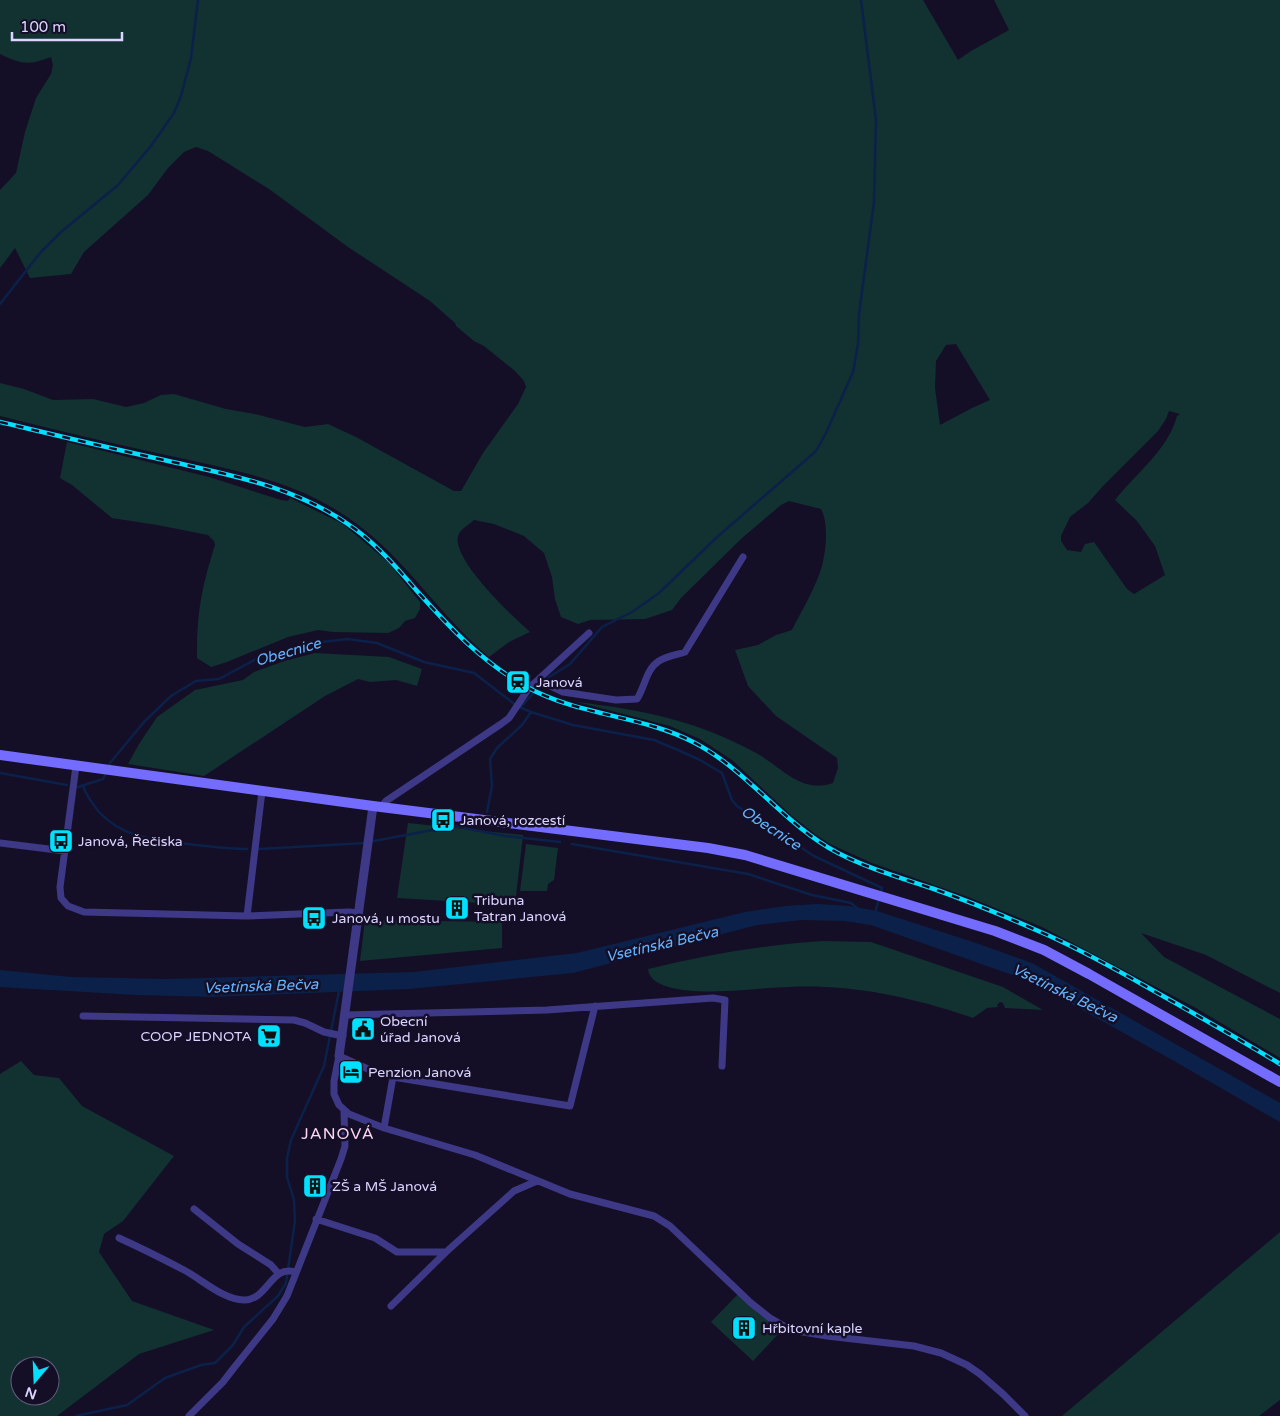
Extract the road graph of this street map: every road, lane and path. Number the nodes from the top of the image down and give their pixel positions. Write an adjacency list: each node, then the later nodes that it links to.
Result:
1 (743, 557): 3 (street)
2 (589, 633): 3 (street)
3 (538, 680): 7 (street)
4 (0, 755): 5 (main road)
5 (76, 766): 6 (main road); 9 (street)
6 (262, 791): 7 (main road); 10 (street)
7 (377, 806): 11 (street); 19 (main road)
8 (0, 843): 9 (street)
9 (65, 851): 10 (street)
10 (247, 916): 11 (street)
11 (358, 916): 13 (street)
12 (595, 1006): 13 (street); 17 (street); 18 (street)
13 (345, 1012): 15 (street)
14 (83, 1016): 15 (street)
15 (338, 1035): 16 (street)
16 (339, 1056): 18 (street); 20 (street)
17 (722, 1066)
18 (393, 1077): 21 (street)
19 (1280, 1082)
20 (344, 1111): 21 (street); 24 (street)
21 (384, 1128): 22 (street)
22 (537, 1181): 26 (street); 30 (street)
23 (194, 1209): 27 (street)
24 (316, 1219): 26 (street); 27 (street)
25 (119, 1238): 27 (street)
26 (446, 1252): 28 (street)
27 (287, 1272): 29 (street)
28 (391, 1306)
29 (189, 1416)
30 (1025, 1416)

